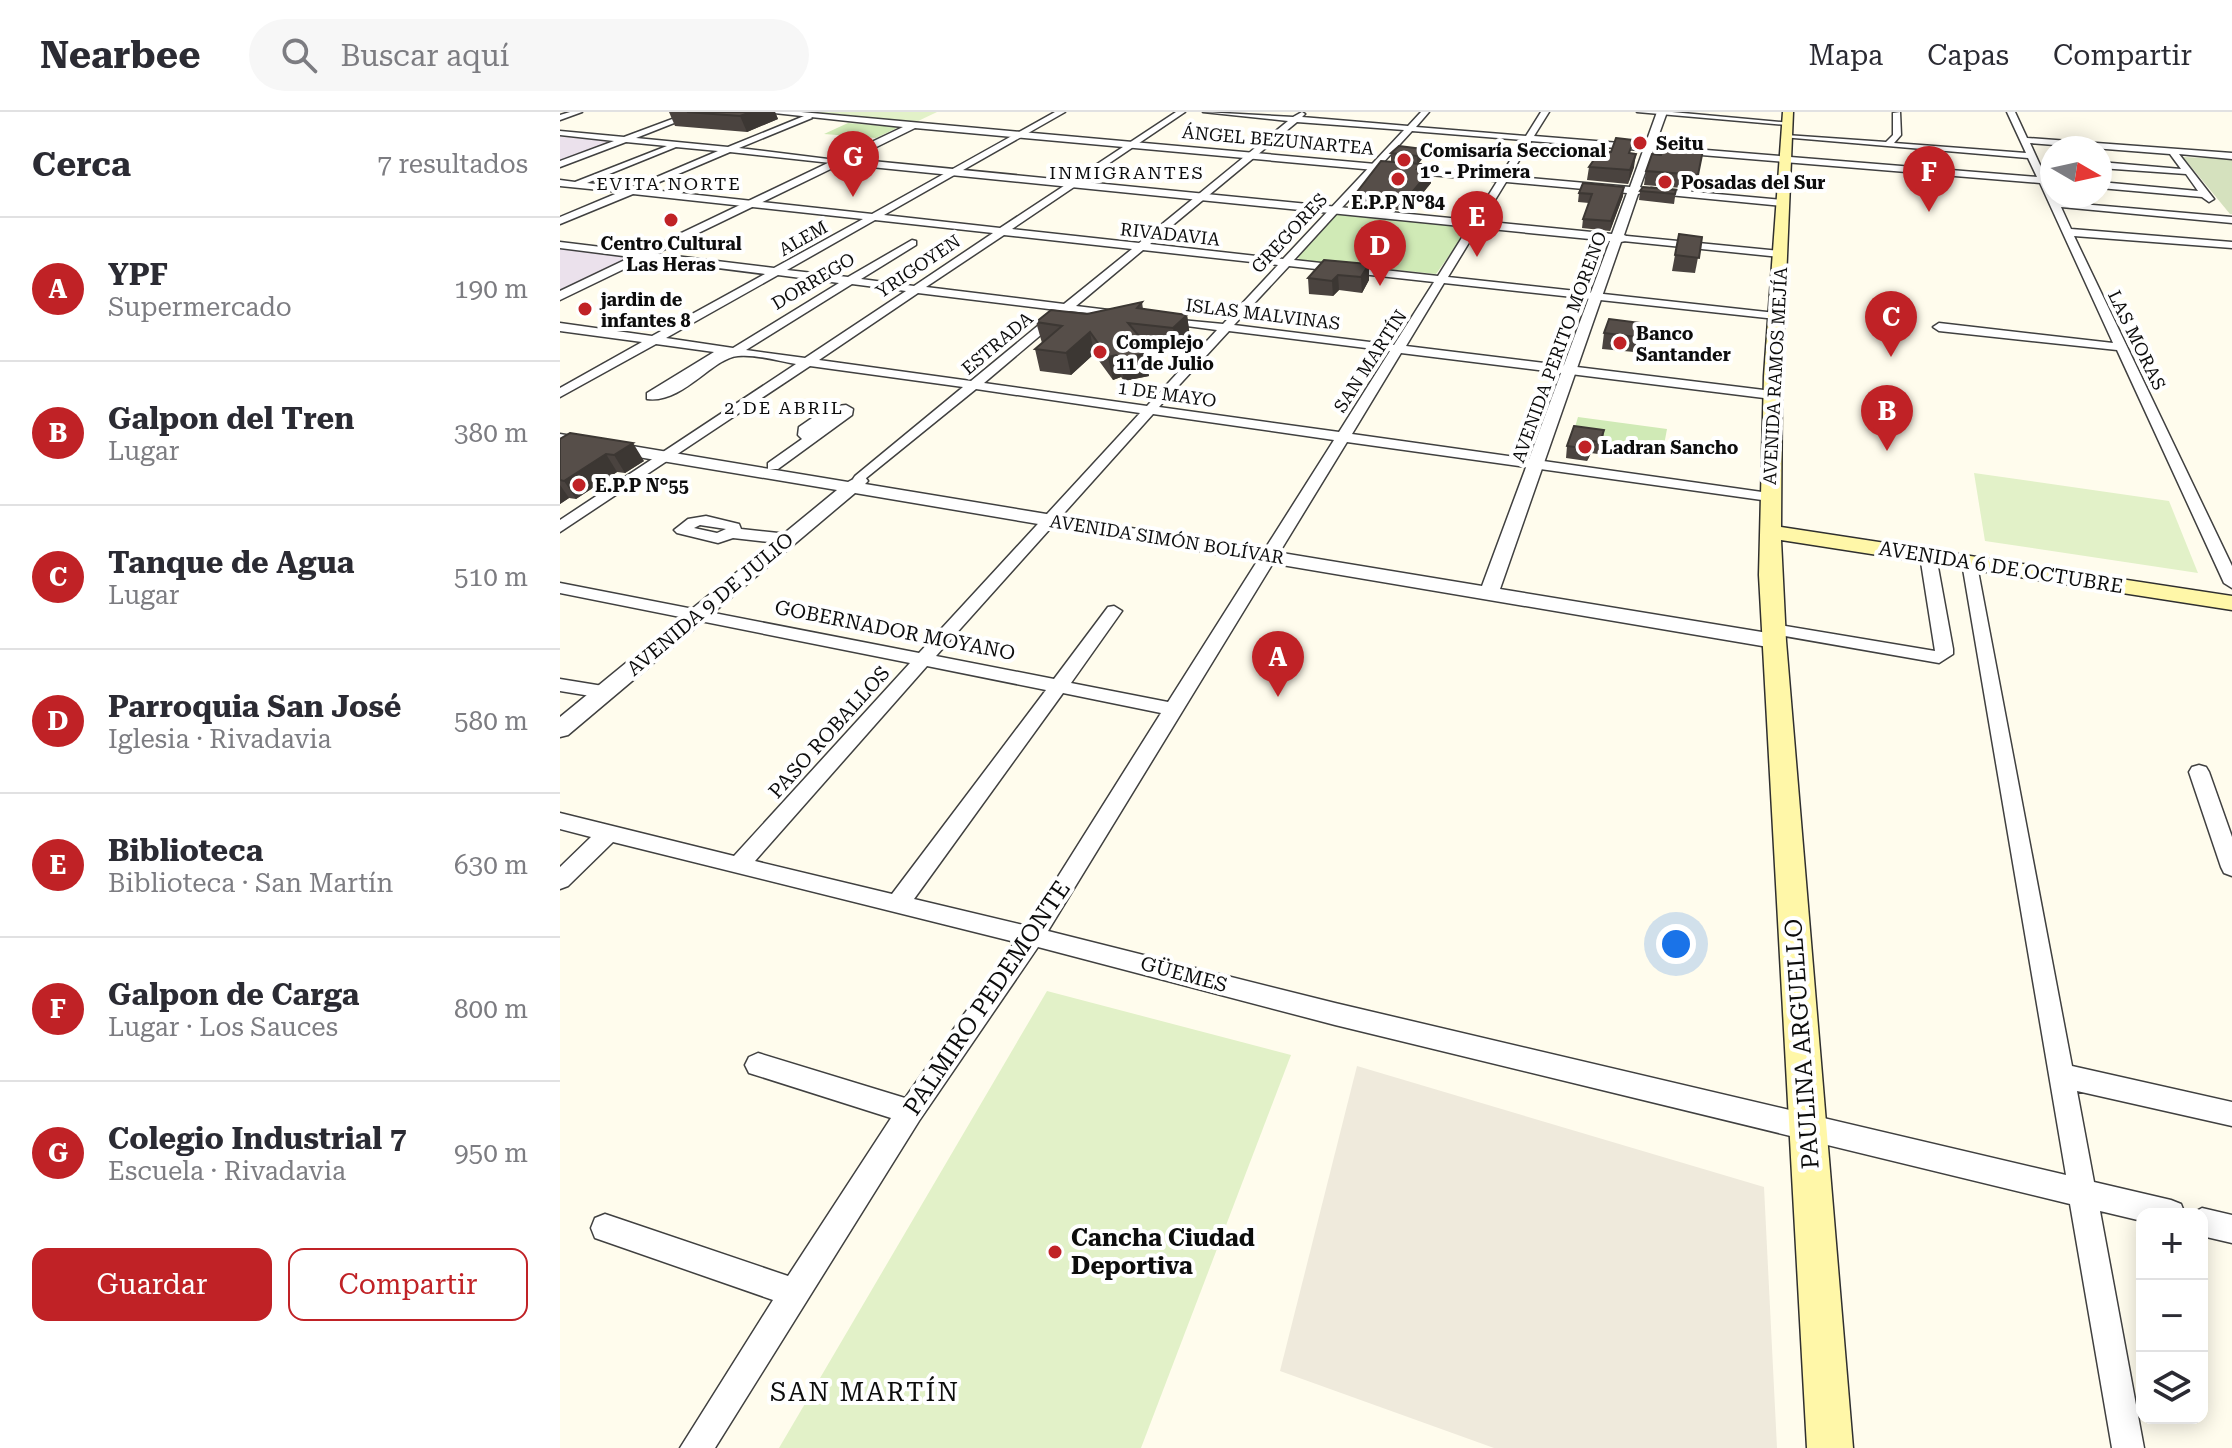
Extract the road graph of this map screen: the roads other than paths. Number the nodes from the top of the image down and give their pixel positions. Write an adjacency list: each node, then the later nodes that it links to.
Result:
1 (578, 112): 16 (street)
2 (698, 112): 25 (street)
3 (770, 112): 15 (street, ÁNGEL BEZUNARTEA)
4 (941, 112): 19 (street)
5 (1061, 112): 22 (street, ALEM)
6 (1181, 112): 28 (street, YRIGOYEN)
7 (1207, 112): 18 (street)
8 (1304, 112): 18 (street, ESTRADA)
9 (1425, 112): 20 (street, GREGORES)
10 (1545, 112): 24 (street, SAN MARTÍN)
11 (1641, 112): 13 (street)
12 (2011, 112): 26 (street, LAS MORAS)
13 (1666, 113): 17 (street); 30 (street, AVENIDA PERITO MORENO)
14 (1897, 113): 29 (street)
15 (809, 116): 19 (street, ÁNGEL BEZUNARTEA); 31 (street)
16 (560, 118)
17 (1787, 118): 23 (main road, AVENIDA RAMOS MEJÍA)
18 (1295, 119): 20 (street); 33 (street, ESTRADA)
19 (914, 125): 22 (street, ÁNGEL BEZUNARTEA); 37 (street)
20 (1410, 128): 24 (street); 41 (street, GREGORES)
21 (560, 133): 25 (street)
22 (1021, 135): 28 (street, ÁNGEL BEZUNARTEA); 42 (street, ALEM)
23 (1786, 137): 29 (street); 35 (main road, AVENIDA RAMOS MEJÍA)
24 (1529, 138): 30 (street); 44 (street, SAN MARTÍN)
25 (625, 140): 27 (street); 38 (street)
26 (2024, 140): 32 (street); 36 (street, LAS MORAS)
27 (676, 145): 31 (street); 48 (street)
28 (1132, 145): 33 (street, ÁNGEL BEZUNARTEA); 47 (street, YRIGOYEN)
29 (1888, 145): 36 (street)
30 (1653, 148): 35 (street); 50 (street, AVENIDA PERITO MORENO)
31 (728, 150): 37 (street); 52 (street)
32 (2172, 151): 34 (street); 43 (street)
33 (1251, 155): 41 (street, ÁNGEL BEZUNARTEA); 54 (street, ESTRADA)
34 (2232, 156)
35 (1785, 159): 45 (street); 55 (main road, AVENIDA RAMOS MEJÍA)
36 (2036, 159): 39 (street, LAS MORAS)
37 (840, 161): 42 (street); 56 (street)
38 (560, 164)
39 (2040, 166)
40 (2112, 166): 43 (street)
41 (1375, 167): 44 (street, ÁNGEL BEZUNARTEA); 59 (street, GREGORES)
42 (954, 172): 47 (street); 60 (street, ALEM)
43 (2188, 172): 53 (street)
44 (1503, 178): 50 (street, ÁNGEL BEZUNARTEA); 63 (street, SAN MARTÍN)
45 (2040, 180)
46 (560, 183): 48 (street, RIVADAVIA)
47 (1074, 184): 54 (street); 64 (street, YRIGOYEN)
48 (576, 185): 51 (street); 52 (street, RIVADAVIA)
49 (2112, 186): 53 (street)
50 (1639, 190): 55 (street, ÁNGEL BEZUNARTEA); 66 (street, AVENIDA PERITO MORENO)
51 (560, 191)
52 (631, 191): 56 (street, RIVADAVIA); 61 (street)
53 (2205, 194): 62 (street)
54 (1202, 197): 59 (street); 70 (street, ESTRADA)
55 (1783, 203): 71 (main road, AVENIDA RAMOS MEJÍA)
56 (751, 204): 60 (street, RIVADAVIA); 72 (street)
57 (2056, 208): 65 (street, LAS MORAS)
58 (2093, 208): 62 (street)
59 (1337, 210): 63 (street); 73 (street, GREGORES)
60 (873, 217): 64 (street, RIVADAVIA); 74 (street, ALEM)
61 (560, 221)
62 (2230, 222)
63 (1477, 224): 66 (street); 75 (street, SAN MARTÍN)
64 (1003, 231): 70 (street, RIVADAVIA); 77 (street, YRIGOYEN)
65 (2065, 232): 69 (street); 88 (street, LAS MORAS)
66 (1629, 239): 71 (street); 79 (street, AVENIDA PERITO MORENO)
67 (912, 243): 76 (street, DORREGO)
68 (560, 245): 72 (street)
69 (2232, 245)
70 (1141, 247): 73 (street, RIVADAVIA); 80 (street, ESTRADA)
71 (1780, 254): 82 (main road, AVENIDA RAMOS MEJÍA)
72 (644, 255): 74 (street); 78 (street)
73 (1286, 262): 75 (street, RIVADAVIA); 85 (street, GREGORES)
74 (776, 272): 76 (street); 87 (street, ALEM)
75 (1442, 280): 79 (street, RIVADAVIA); 89 (street, SAN MARTÍN)
76 (849, 281): 77 (street); 90 (street, DORREGO)
77 (916, 289): 80 (street); 91 (street, YRIGOYEN)
78 (560, 296)
79 (1602, 297): 82 (street, RIVADAVIA); 92 (street, AVENIDA PERITO MORENO)
80 (1067, 308): 81 (street); 93 (street, ESTRADA)
81 (1135, 316)
82 (1776, 316): 95 (main road, AVENIDA RAMOS MEJÍA)
83 (1148, 318): 85 (street, ISLAS MALVINAS)
84 (560, 327): 87 (street, 1 DE MAYO)
85 (1226, 327): 89 (street, ISLAS MALVINAS); 96 (street, GREGORES)
86 (1939, 327): 88 (street)
87 (654, 340): 90 (street, 1 DE MAYO); 94 (street, ALEM)
88 (2121, 347): 115 (street, LAS MORAS)
89 (1400, 349): 92 (street, ISLAS MALVINAS); 98 (street, SAN MARTÍN)
90 (732, 351): 90 (street, DORREGO); 91 (street, 1 DE MAYO)
91 (808, 362): 93 (street, 1 DE MAYO); 101 (street, YRIGOYEN)
92 (1576, 371): 95 (street, ISLAS MALVINAS); 102 (street, AVENIDA PERITO MORENO)
93 (974, 385): 96 (street, 1 DE MAYO); 104 (street, ESTRADA)
94 (560, 393)
95 (1772, 395): 105 (main road, AVENIDA RAMOS MEJÍA)
96 (1150, 410): 98 (street, 1 DE MAYO); 106 (street, GREGORES)
97 (560, 431): 101 (street, AVENIDA SIMÓN BOLÍVAR)
98 (1342, 437): 102 (street, 1 DE MAYO); 112 (street, SAN MARTÍN)
99 (812, 438): 103 (street)
100 (560, 439): 101 (street, AVENIDA SIMÓN BOLÍVAR)
101 (670, 453): 103 (street, AVENIDA SIMÓN BOLÍVAR); 104 (street, AVENIDA SIMÓN BOLÍVAR); 107 (street, YRIGOYEN)
102 (1543, 465): 105 (street, 1 DE MAYO); 111 (street, AVENIDA PERITO MORENO); 117 (street, AVENIDA PERITO MORENO)
103 (773, 466): 104 (street, AVENIDA SIMÓN BOLÍVAR)
104 (856, 483): 106 (street, AVENIDA SIMÓN BOLÍVAR); 110 (street, AVENIDA 9 DE JULIO)
105 (1769, 497): 108 (main road, AVENIDA RAMOS MEJÍA)
106 (1051, 516): 112 (street, AVENIDA SIMÓN BOLÍVAR); 122 (street, PASO ROBALLOS)
107 (560, 527)
108 (1770, 532): 113 (main road, AVENIDA 6 DE OCTUBRE); 121 (main road, AVENIDA RAMOS MEJÍA)
109 (732, 533): 110 (street)
110 (788, 539): 120 (street, AVENIDA 9 DE JULIO)
111 (1525, 541)
112 (1272, 552): 117 (street, AVENIDA SIMÓN BOLÍVAR); 126 (street, PALMIRO PEDEMONTE)
113 (1928, 556): 114 (main road, AVENIDA 6 DE OCTUBRE); 121 (street)
114 (1970, 563): 118 (main road, AVENIDA 6 DE OCTUBRE); 137 (street)
115 (2232, 583)
116 (560, 588): 120 (street, GOBERNADOR MOYANO)
117 (1500, 590): 121 (street, AVENIDA SIMÓN BOLÍVAR)
118 (2232, 603)
119 (1114, 611): 123 (street)
120 (697, 614): 122 (street, GOBERNADOR MOYANO); 125 (street, AVENIDA 9 DE JULIO)
121 (1773, 635): 140 (main road, PAULINA ARGUELLO)
122 (925, 659): 123 (street, GOBERNADOR MOYANO); 131 (street, PASO ROBALLOS)
123 (1059, 684): 126 (street, GOBERNADOR MOYANO); 134 (street)
124 (560, 685): 125 (street)
125 (603, 692): 127 (street, AVENIDA 9 DE JULIO)
126 (1174, 709): 135 (street, PALMIRO PEDEMONTE)
127 (560, 729)
128 (2199, 772): 132 (street)
129 (560, 821): 130 (street, GÜEMES)
130 (609, 833): 131 (street, GÜEMES); 133 (street)
131 (738, 866): 134 (street, GÜEMES)
132 (2232, 867)
133 (560, 880)
134 (897, 905): 135 (street, GÜEMES)
135 (1032, 937): 138 (street, PALMIRO PEDEMONTE); 140 (street, GÜEMES)
136 (758, 1065): 138 (street)
137 (2061, 1075): 139 (street); 141 (street)
138 (910, 1112): 146 (street, PALMIRO PEDEMONTE)
139 (2232, 1114)
140 (1808, 1126): 141 (street, GÜEMES); 148 (main road, PAULINA ARGUELLO)
141 (2083, 1193): 142 (street, GÜEMES); 149 (street)
142 (2146, 1208)
143 (2208, 1223): 145 (street)
144 (605, 1228): 146 (street)
145 (2232, 1229)
146 (794, 1293): 147 (street, PALMIRO PEDEMONTE)
147 (696, 1448)
148 (1830, 1448)
149 (2128, 1448)

